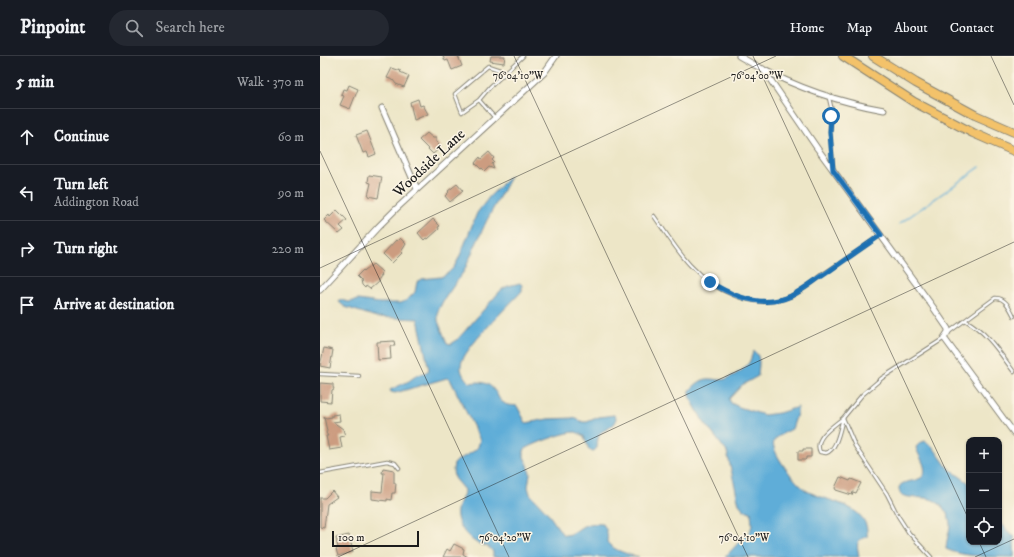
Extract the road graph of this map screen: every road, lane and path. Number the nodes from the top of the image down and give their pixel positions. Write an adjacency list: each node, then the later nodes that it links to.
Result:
1 (523, 56): 7 (lane)
2 (556, 56): 12 (street, Woodside Lane)
3 (739, 56): 6 (street)
4 (843, 56): 14 (main road)
5 (873, 56): 13 (main road)
6 (763, 69): 8 (street); 15 (street)
7 (506, 72): 9 (lane); 9 (lane)
8 (829, 97): 11 (street); 15 (lane)
9 (479, 100): 12 (lane)
10 (382, 108): 16 (street)
11 (884, 110)
12 (495, 118): 16 (street, Woodside Lane)
13 (1014, 132)
14 (1014, 151)
15 (833, 170): 18 (street)
16 (417, 189): 19 (street, Woodside Lane)
17 (654, 216): 18 (lane)
18 (881, 235): 22 (street)
19 (320, 290)
20 (1014, 316): 21 (lane)
21 (965, 320): 22 (lane); 24 (lane)
22 (948, 332): 23 (street)
23 (944, 338): 27 (lane); 28 (street)
24 (1014, 372)
25 (320, 374): 26 (lane)
26 (359, 376)
27 (844, 418): 27 (lane); 31 (lane)
28 (1014, 433)
29 (399, 468): 30 (lane)
30 (320, 474)
31 (931, 557)

